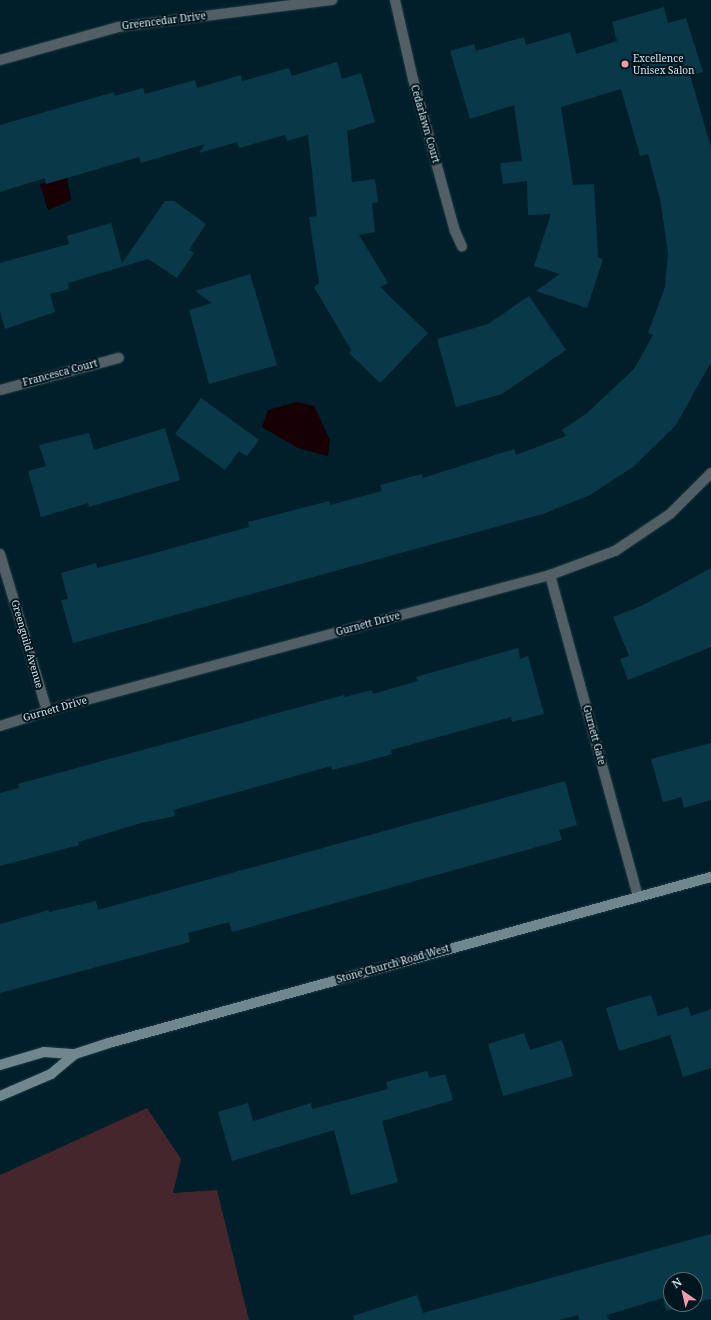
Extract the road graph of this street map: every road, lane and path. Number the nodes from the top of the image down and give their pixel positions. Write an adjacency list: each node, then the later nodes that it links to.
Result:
1 (332, 0): 3 (street, Greencedar Drive)
2 (395, 0): 4 (street, Cedarlawn Court)
3 (0, 60)
4 (462, 247)
5 (119, 358): 6 (street, Francesca Court)
6 (0, 390)
7 (711, 473): 9 (street, Gurnett Drive)
8 (0, 554): 10 (street, Greenguild Avenue)
9 (550, 575): 10 (street, Gurnett Drive); 13 (street, Gurnett Gate)
10 (47, 711): 11 (street, Gurnett Drive)
11 (0, 726)
12 (711, 877): 13 (main road, Stone Church Road West)
13 (638, 896): 14 (main road, Stone Church Road West)
14 (75, 1054): 15 (main road); 16 (main road)
15 (0, 1065)
16 (0, 1096)

